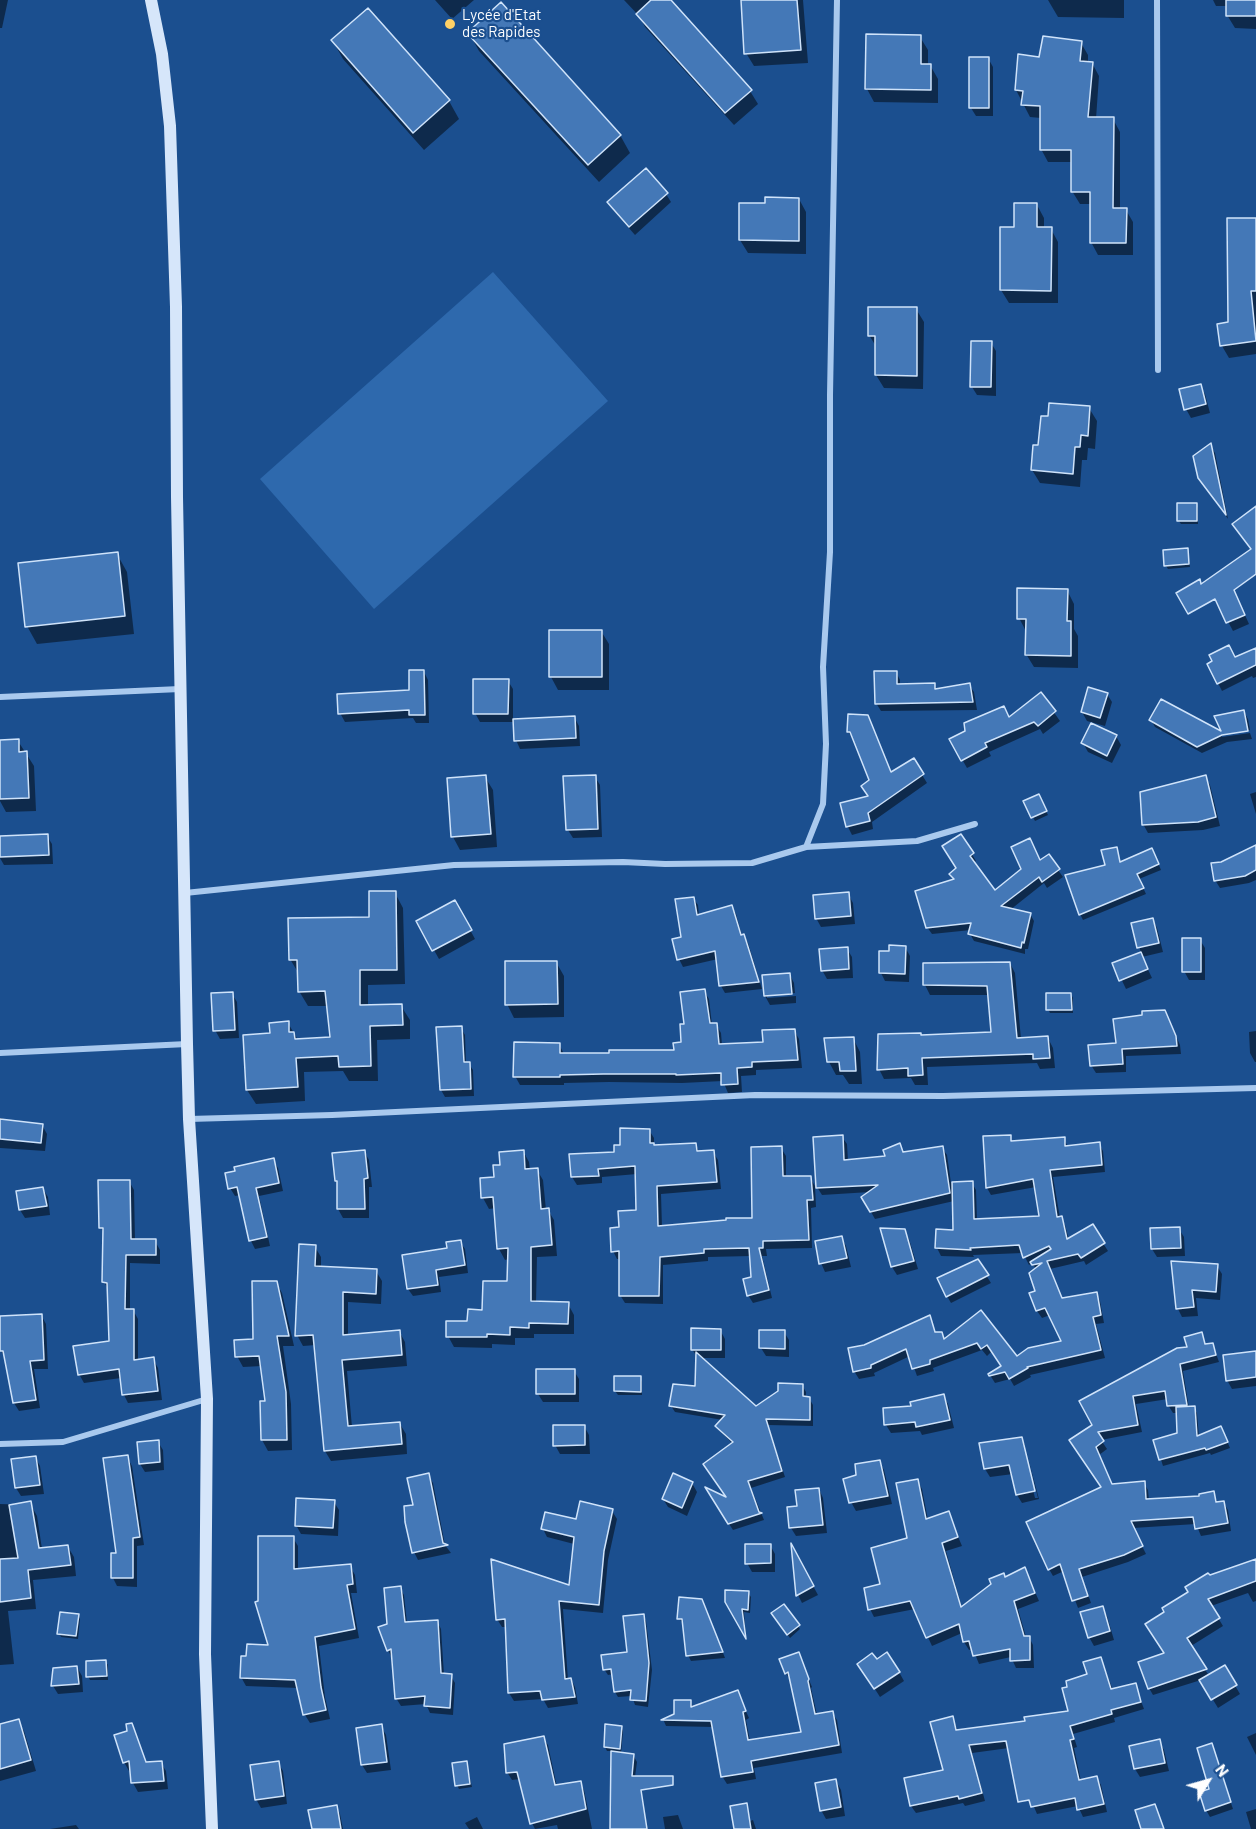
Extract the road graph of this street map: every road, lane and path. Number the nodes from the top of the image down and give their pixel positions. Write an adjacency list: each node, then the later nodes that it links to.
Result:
1 (150, 0): 5 (main road)
2 (837, 0): 8 (street)
3 (1157, 0): 4 (street)
4 (1158, 370)
5 (181, 689): 6 (street); 9 (main road)
6 (0, 697)
7 (975, 824): 8 (street)
8 (806, 847): 9 (street)
9 (186, 893): 10 (main road)
10 (187, 1044): 11 (street); 13 (main road)
11 (0, 1053)
12 (1256, 1088): 13 (street)
13 (189, 1119): 14 (main road)
14 (207, 1399): 15 (street); 16 (main road)
15 (0, 1444)
16 (212, 1829)

